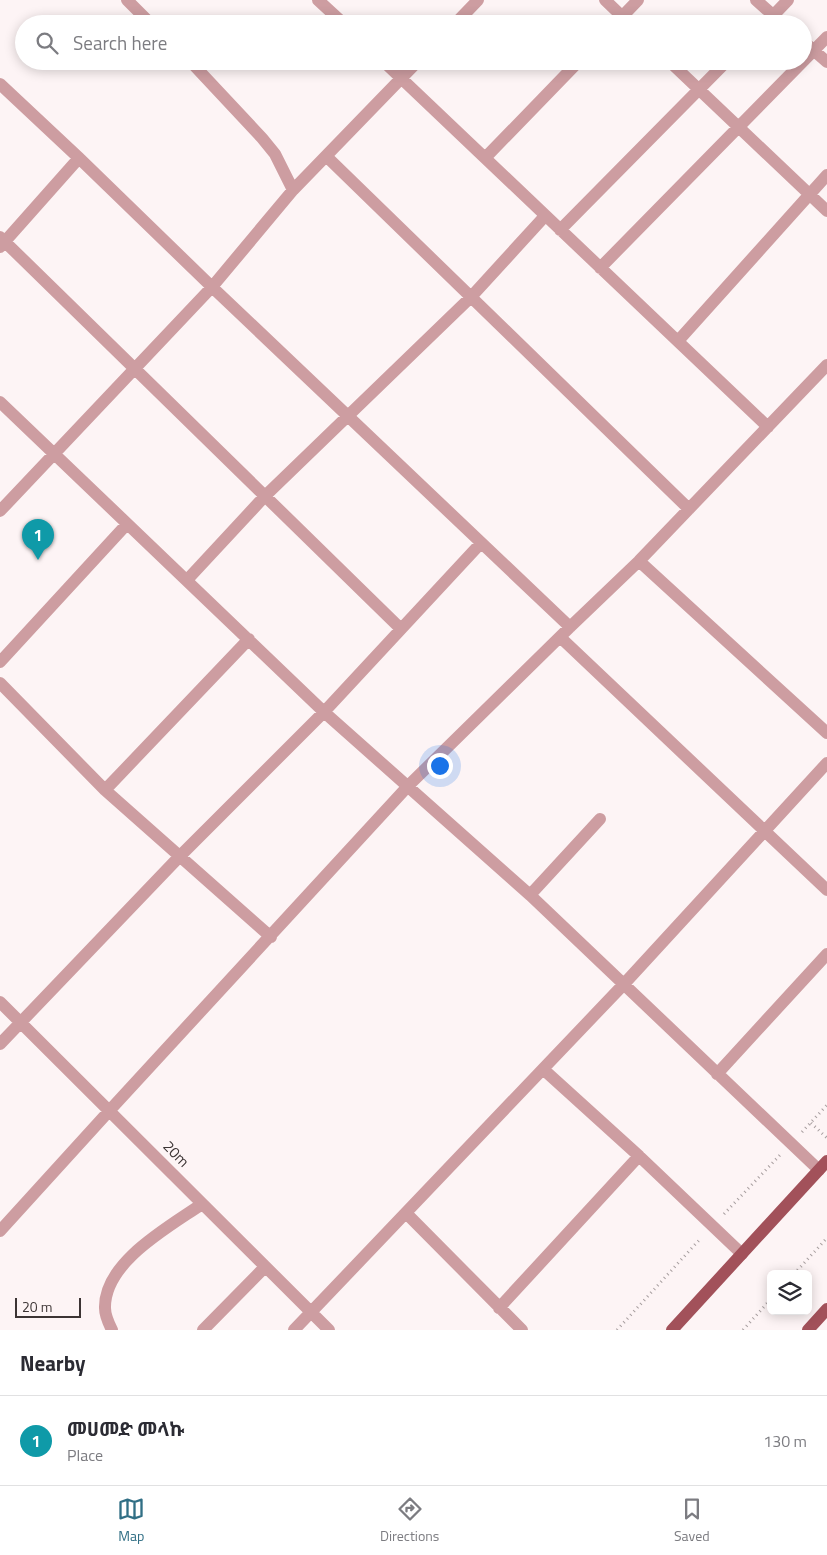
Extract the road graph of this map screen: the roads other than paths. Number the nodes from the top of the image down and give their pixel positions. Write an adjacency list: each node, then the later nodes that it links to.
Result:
1 (127, 0): 8 (street)
2 (478, 0): 10 (street)
3 (605, 0): 11 (street)
4 (638, 0): 12 (street)
5 (756, 0): 13 (street)
6 (788, 0): 14 (street)
7 (326, 3): 9 (street)
8 (143, 15)
9 (336, 15)
10 (464, 15)
11 (617, 15)
12 (627, 15)
13 (768, 15)
14 (777, 15)
15 (827, 37): 16 (street)
16 (814, 50): 17 (street)
17 (827, 62)
18 (198, 70): 33 (street)
19 (392, 70): 25 (street)
20 (410, 70): 25 (street)
21 (570, 70): 31 (street)
22 (678, 70): 27 (street)
23 (718, 70): 27 (street)
24 (794, 70): 28 (street)
25 (401, 79): 29 (street); 31 (street)
26 (0, 84): 30 (street)
27 (699, 90): 28 (street); 37 (street)
28 (738, 127): 34 (street); 39 (street)
29 (326, 156): 33 (street); 41 (street)
30 (79, 158): 38 (street); 40 (street)
31 (485, 158): 36 (street)
32 (827, 175): 34 (street)
33 (293, 190): 40 (street)
34 (810, 195): 35 (street); 42 (street)
35 (827, 211)
36 (546, 216): 37 (street); 41 (street)
37 (560, 230): 39 (street)
38 (2, 242): 44 (street)
39 (600, 268): 42 (street)
40 (212, 287): 44 (street); 46 (street)
41 (470, 297): 46 (street); 50 (street)
42 (678, 341): 47 (street)
43 (827, 365): 47 (street)
44 (134, 369): 48 (street); 49 (street)
45 (0, 402): 48 (street)
46 (348, 416): 49 (street); 53 (street)
47 (768, 427): 50 (street)
48 (55, 453): 51 (street); 52 (street)
49 (265, 496): 55 (street); 57 (street)
50 (690, 509): 54 (street)
51 (0, 511)
52 (127, 524): 55 (street); 60 (street)
53 (481, 543): 56 (street); 57 (street)
54 (639, 561): 56 (street); 63 (street)
55 (188, 580): 59 (street)
56 (570, 627): 58 (street)
57 (402, 629): 62 (street)
58 (560, 637): 65 (street); 68 (street)
59 (248, 639): 62 (street); 66 (street)
60 (0, 662)
61 (0, 683): 66 (street)
62 (324, 712): 65 (street); 69 (street)
63 (827, 733)
64 (827, 763): 68 (street)
65 (409, 785): 71 (street); 72 (street)
66 (105, 790): 69 (street)
67 (600, 819): 71 (street)
68 (764, 830): 70 (street); 74 (street)
69 (179, 857): 72 (street); 76 (street)
70 (827, 890)
71 (530, 895): 74 (street)
72 (271, 937): 80 (street)
73 (827, 954): 79 (street)
74 (624, 984): 78 (street); 79 (street)
75 (0, 1002): 76 (street, 20m)
76 (20, 1022): 77 (street); 80 (street, 20m)
77 (0, 1044)
78 (543, 1069): 81 (street); 84 (street)
79 (717, 1074): 82 (street)
80 (110, 1110): 83 (street, 20m); 85 (street)
81 (640, 1156): 86 (street); 88 (street)
82 (823, 1165): 86 (main road)
83 (202, 1204): 87 (street, 20m); 91 (street)
84 (406, 1213): 88 (street); 90 (street)
85 (0, 1231)
86 (742, 1254): 96 (main road)
87 (265, 1267): 90 (street, 20m); 92 (street)
88 (499, 1308): 95 (street)
89 (827, 1309): 97 (main road)
90 (311, 1312): 93 (street); 94 (street, 20m)
91 (112, 1330)
92 (203, 1330)
93 (294, 1330)
94 (329, 1330)
95 (522, 1330)
96 (672, 1330)
97 (808, 1330)

